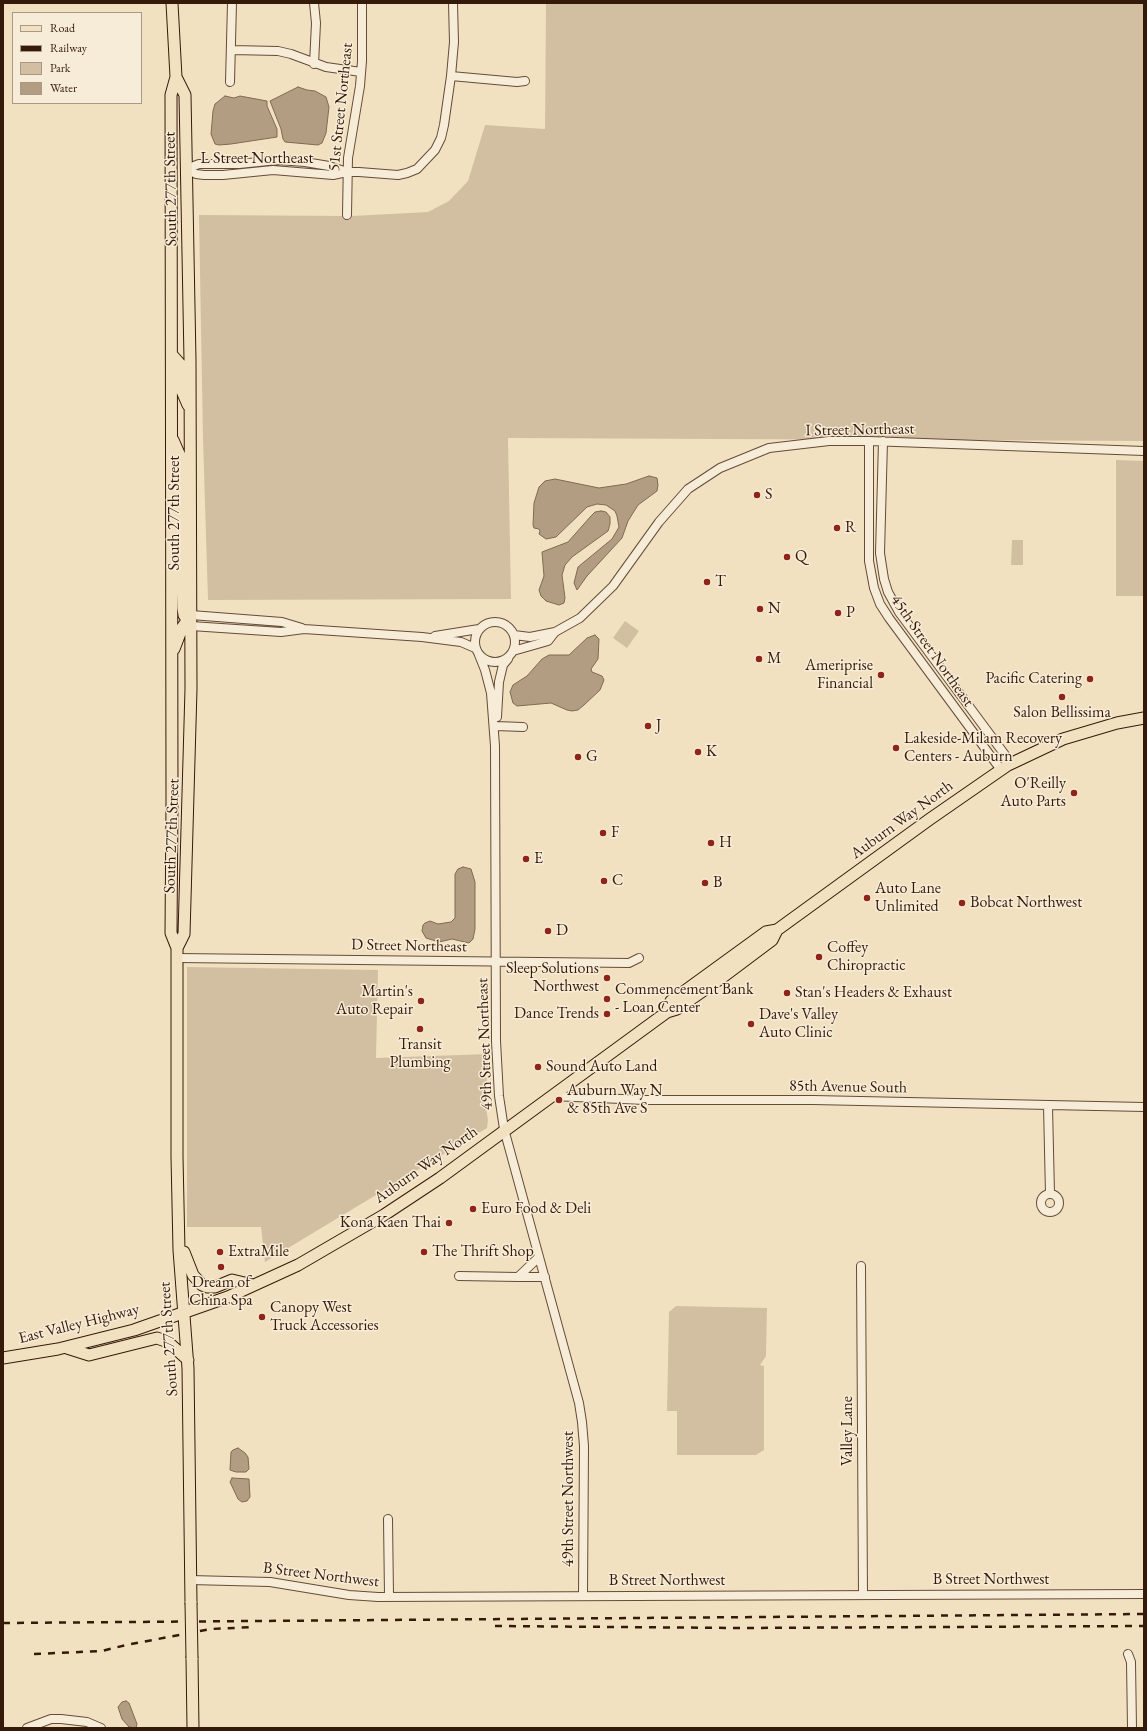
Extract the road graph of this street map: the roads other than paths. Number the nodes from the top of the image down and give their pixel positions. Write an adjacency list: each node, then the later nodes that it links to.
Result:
1 (172, 3): 10 (main road, South 277th Street)
2 (232, 3): 6 (street)
3 (314, 3): 7 (street)
4 (362, 3): 8 (street, 51st Street Northeast)
5 (453, 3): 9 (street)
6 (232, 50): 7 (street); 12 (street)
7 (314, 64): 8 (street)
8 (361, 72): 15 (street, 51st Street Northeast)
9 (451, 76): 11 (street); 15 (street, L Street Northeast)
10 (176, 78): 13 (main road, South 277th Street); 14 (main road, South 277th Street)
11 (525, 81)
12 (230, 82)
13 (170, 95): 14 (main road); 17 (main road, South 277th Street)
14 (186, 169): 15 (street, L Street Northeast); 17 (main road); 19 (main road, South 277th Street)
15 (347, 172): 16 (street, 51st Street Northeast)
16 (347, 215)
17 (172, 285): 18 (main road, South 277th Street)
18 (172, 355): 19 (main road); 20 (main road, South 277th Street)
19 (190, 411): 24 (main road, South 277th Street)
20 (171, 436): 24 (main road); 32 (main road, South 277th Street)
21 (870, 441): 22 (street, I Street Northeast); 27 (street, I Street Northeast); 38 (street, 45th Street Northeast)
22 (883, 441): 23 (street, I Street Northeast); 37 (street, 45th Street Northeast)
23 (1144, 451)
24 (190, 620): 25 (street); 25 (street); 32 (main road); 40 (main road, South 277th Street)
25 (304, 629): 29 (street)
26 (479, 629): 28 (street); 29 (street); 30 (street)
27 (555, 632): 28 (street, I Street Northeast); 31 (street, I Street Northeast)
28 (514, 635): 31 (street)
29 (422, 637): 30 (street)
30 (477, 651): 31 (street); 36 (street, 49th Street Northeast)
31 (511, 654): 34 (street, 49th Street Northeast)
32 (171, 668): 40 (main road, South 277th Street)
33 (1144, 718): 37 (main road, Auburn Way North)
34 (496, 726): 35 (street); 36 (street, 49th Street Northeast)
35 (523, 727)
36 (495, 746): 42 (street, 49th Street Northeast)
37 (1011, 763): 38 (main road, Auburn Way North)
38 (1000, 770): 39 (main road, Auburn Way North)
39 (775, 931): 43 (main road, Auburn Way North); 43 (main road, Auburn Way North)
40 (177, 953): 42 (street, D Street Northeast); 49 (main road, South 277th Street)
41 (639, 958): 42 (street, D Street Northeast)
42 (496, 961): 47 (street, 49th Street Northeast)
43 (667, 1012): 44 (main road, Auburn Way North)
44 (551, 1096): 45 (street, 85th Avenue South); 47 (main road, Auburn Way North)
45 (1048, 1106): 46 (street, 85th Avenue South); 48 (street)
46 (1144, 1107)
47 (504, 1129): 50 (street, 49th Street Northeast); 55 (main road, Auburn Way North)
48 (1050, 1194)
49 (179, 1236): 55 (main road); 56 (main road, South 277th Street)
50 (539, 1257): 53 (street); 54 (street, 49th Street Northeast)
51 (861, 1266): 65 (street, Valley Lane)
52 (459, 1276): 53 (street)
53 (518, 1277): 54 (street)
54 (545, 1277): 60 (street, 49th Street Northeast)
55 (253, 1285): 56 (main road, Auburn Way North)
56 (185, 1311): 57 (main road, East Valley Highway); 59 (main road, South 277th Street)
57 (66, 1348): 58 (main road, East Valley Highway); 59 (main road)
58 (3, 1358)
59 (188, 1360): 62 (main road, South 277th Street)
60 (579, 1403): 64 (street, 49th Street Northwest)
61 (388, 1520): 66 (street)
62 (190, 1580): 66 (street, B Street Northwest); 70 (main road, South 277th Street, bridge)
63 (1144, 1594): 65 (street, B Street Northwest)
64 (583, 1595): 65 (street, B Street Northwest); 66 (street, B Street Northwest)
65 (863, 1595)
66 (389, 1596)
67 (1128, 1654): 71 (street)
68 (27, 1728): 69 (street)
69 (101, 1728)
70 (193, 1728)
71 (1132, 1728)

